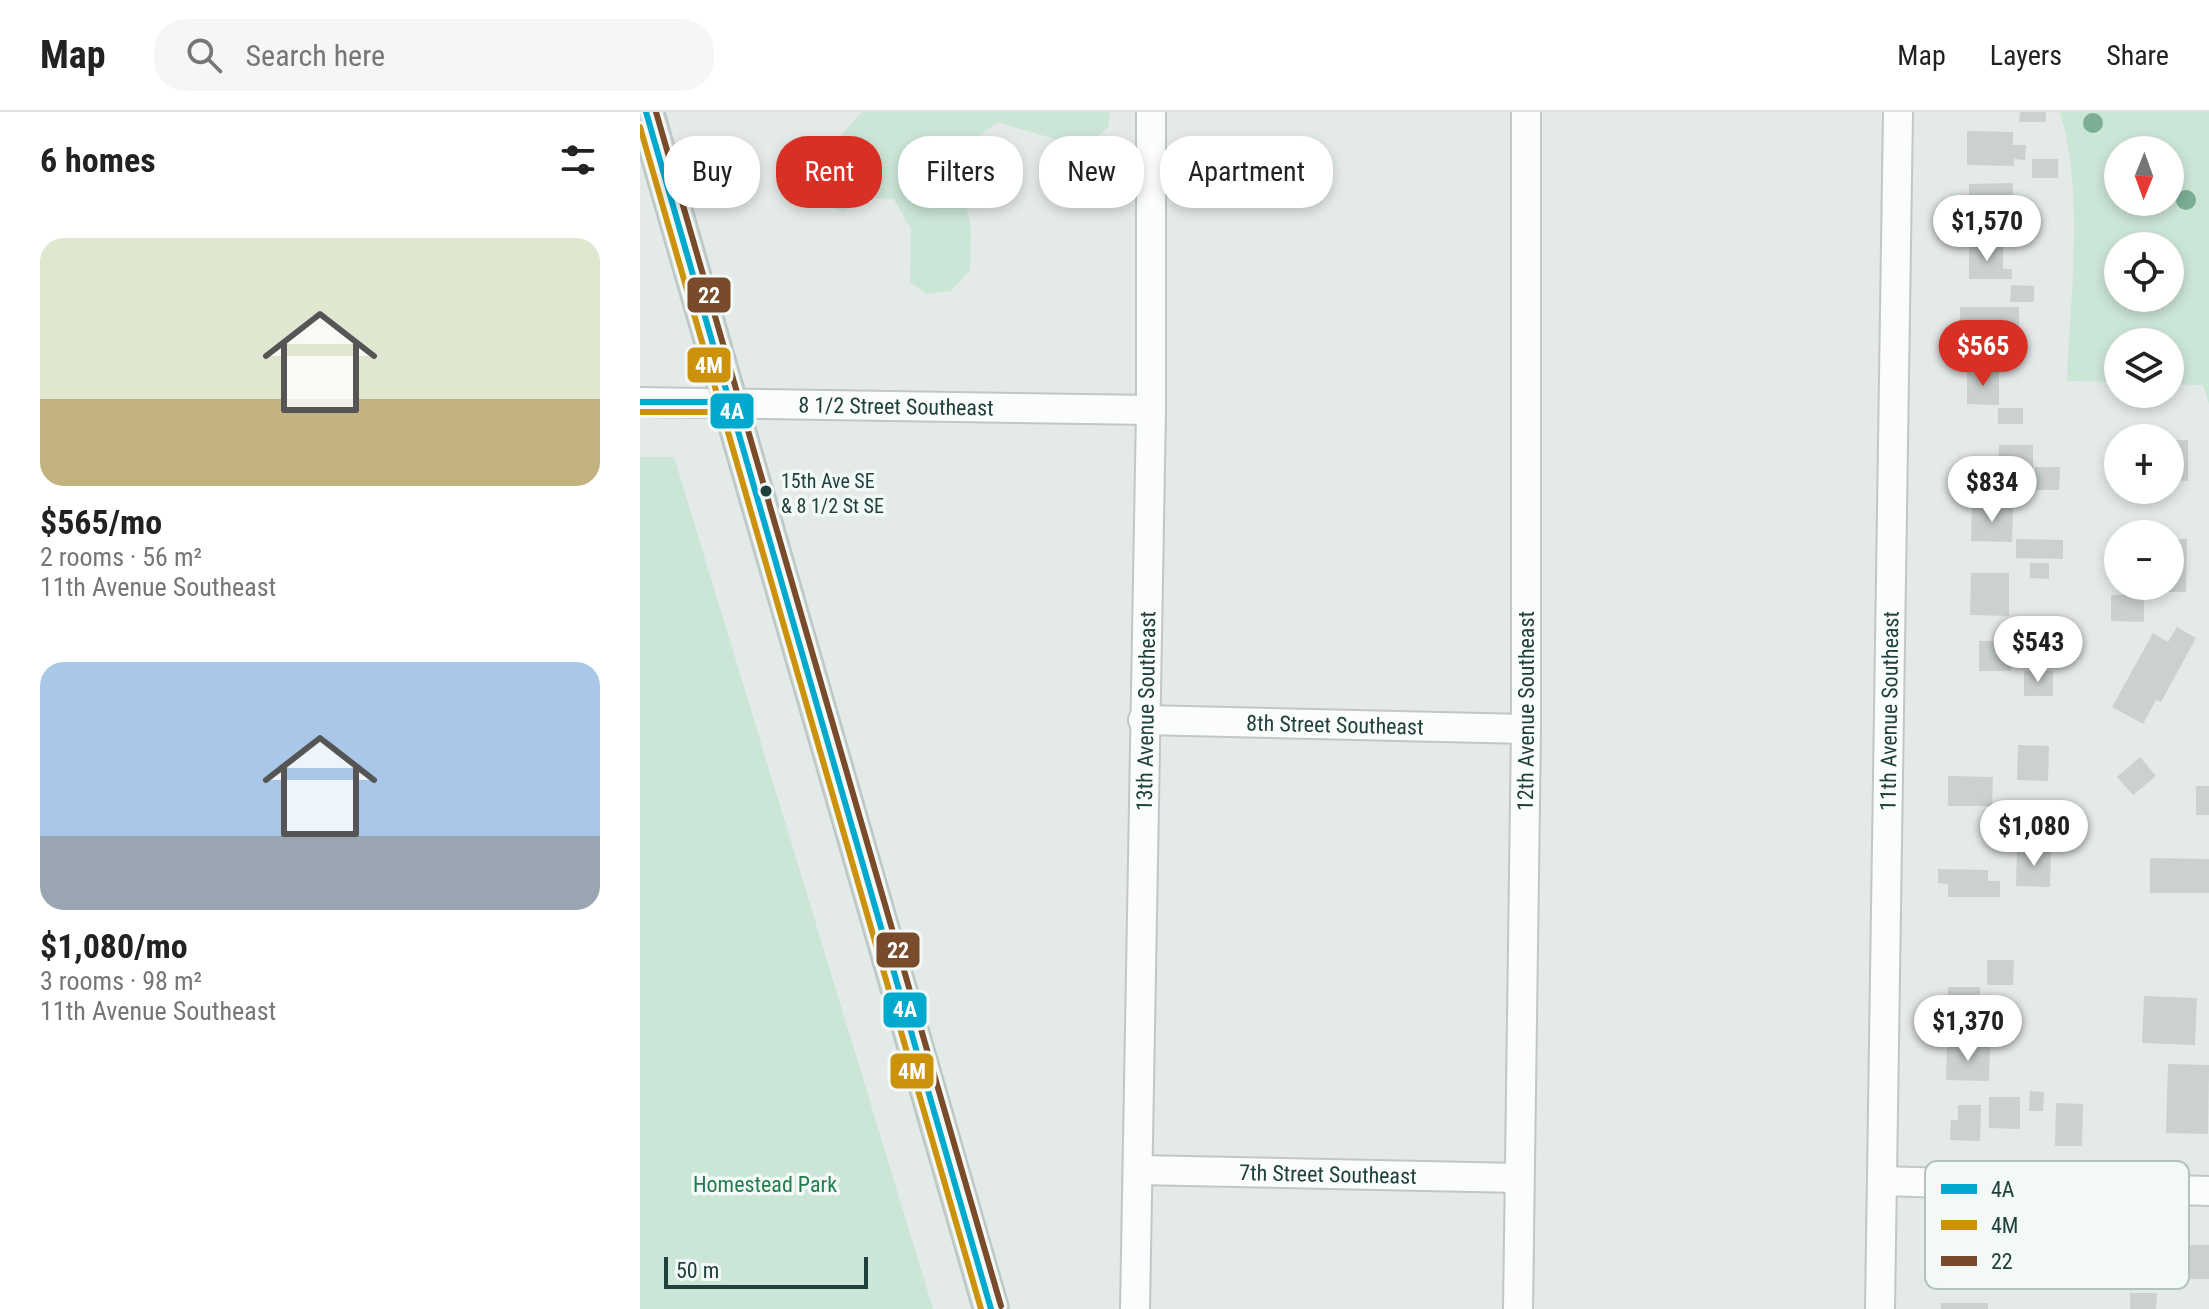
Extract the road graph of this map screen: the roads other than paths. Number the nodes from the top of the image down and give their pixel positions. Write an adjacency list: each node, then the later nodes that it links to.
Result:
1 (646, 112): 6 (main road)
2 (1151, 112): 7 (street, 13th Avenue Southeast)
3 (1526, 112): 9 (street, 12th Avenue Southeast)
4 (1898, 112): 12 (street, 11th Avenue Southeast)
5 (640, 402): 6 (street, 8 1/2 Street Southeast)
6 (731, 402): 7 (street, 8 1/2 Street Southeast); 16 (main road)
7 (1151, 410): 8 (street, 13th Avenue Southeast)
8 (1143, 720): 9 (street, 8th Street Southeast); 10 (street, 13th Avenue Southeast)
9 (1526, 729): 11 (street, 12th Avenue Southeast)
10 (1138, 1170): 11 (street, 7th Street Southeast); 17 (street, 13th Avenue Southeast)
11 (1519, 1178): 18 (street, 12th Avenue Southeast)
12 (1882, 1181): 13 (street); 19 (street, 11th Avenue Southeast)
13 (1925, 1182)
14 (2189, 1190): 15 (street)
15 (2209, 1191)
16 (991, 1309)
17 (1135, 1309)
18 (1518, 1309)
19 (1880, 1309)

